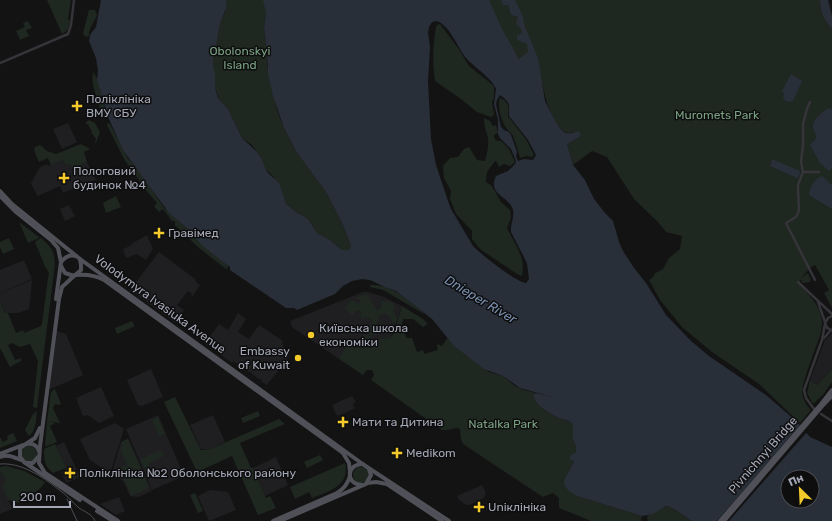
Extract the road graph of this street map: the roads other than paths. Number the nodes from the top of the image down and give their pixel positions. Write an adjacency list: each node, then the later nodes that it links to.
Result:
1 (74, 0): 2 (street)
2 (0, 63)
3 (810, 102): 4 (street)
4 (803, 172): 5 (street); 11 (street)
5 (819, 172)
6 (0, 191): 8 (main road, Volodymyra Ivasiuka Avenue)
7 (0, 196): 9 (main road)
8 (78, 258): 9 (main road); 10 (main road); 20 (main road, Volodymyra Ivasiuka Avenue)
9 (61, 264): 10 (main road); 25 (main road)
10 (74, 275): 20 (main road, Volodymyra Ivasiuka Avenue); 26 (main road)
11 (815, 280)
12 (798, 282): 13 (street)
13 (818, 301): 14 (street); 15 (street)
14 (832, 315): 15 (street)
15 (825, 323): 16 (street); 17 (street)
16 (832, 330): 17 (street)
17 (822, 340): 22 (street)
18 (832, 390): 21 (main road)
19 (832, 396): 21 (main road)
20 (268, 397): 29 (main road, Volodymyra Ivasiuka Avenue); 30 (main road, Volodymyra Ivasiuka Avenue)
21 (823, 404): 38 (main road, Pivnichnyi Bridge, bridge); 39 (main road, Pivnichnyi Bridge, bridge)
22 (814, 409)
23 (821, 414): 24 (street)
24 (832, 421)
25 (26, 444): 26 (main road); 27 (main road); 28 (main road)
26 (39, 453): 28 (main road); 33 (main road)
27 (0, 455): 28 (main road)
28 (23, 461): 32 (main road)
29 (366, 466): 30 (main road); 31 (main road); 37 (main road, Volodymyra Ivasiuka Avenue)
30 (350, 474): 31 (main road); 34 (main road)
31 (365, 484): 35 (main road); 36 (main road)
32 (113, 521)
33 (118, 521)
34 (273, 521)
35 (280, 521)
36 (442, 521)
37 (449, 521)
38 (720, 521)
39 (724, 521)

